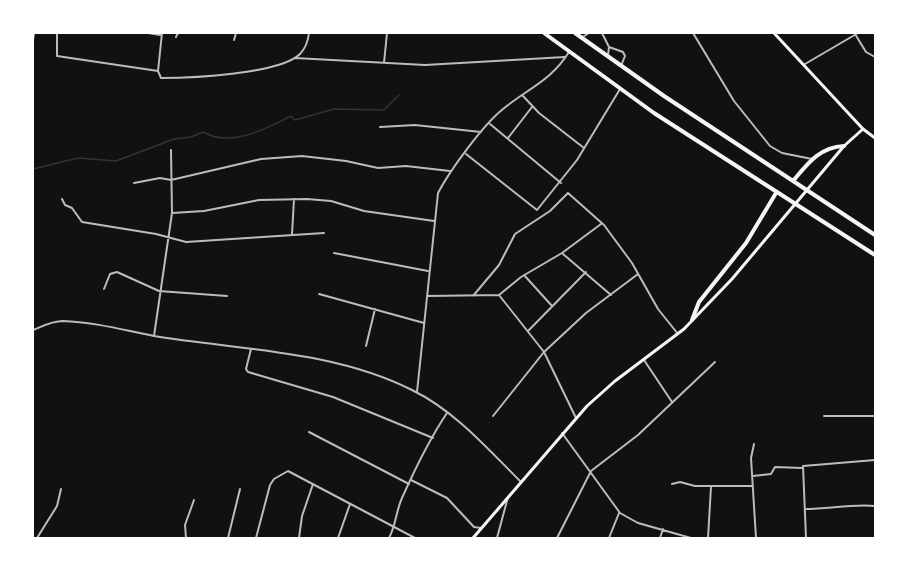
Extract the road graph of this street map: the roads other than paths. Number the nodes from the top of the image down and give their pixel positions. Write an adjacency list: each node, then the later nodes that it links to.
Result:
1 (34, 33): 16 (street)
2 (57, 33): 27 (street)
3 (148, 33): 14 (street)
4 (236, 33): 17 (street)
5 (309, 33): 23 (street)
6 (387, 33): 24 (street)
7 (544, 33): 19 (highway)
8 (575, 33): 15 (highway)
9 (589, 33): 15 (street)
10 (602, 33): 18 (street)
11 (693, 33): 41 (street)
12 (774, 33): 25 (main road)
13 (856, 33): 22 (street); 25 (street)
14 (162, 34): 27 (street)
15 (581, 38): 20 (highway)
16 (33, 40)
17 (234, 40)
18 (609, 47): 20 (street); 26 (street)
19 (569, 52): 21 (street); 28 (highway)
20 (608, 56): 26 (highway)
21 (566, 57): 24 (street); 29 (street)
22 (875, 57)
23 (295, 58): 24 (street); 27 (street)
24 (384, 63)
25 (805, 64): 33 (main road)
26 (621, 66): 44 (highway)
27 (158, 71)
28 (620, 89): 38 (street); 47 (highway)
29 (523, 96): 30 (street); 31 (street)
30 (532, 107): 35 (street); 38 (street)
31 (490, 124): 34 (street); 35 (street)
32 (380, 127): 34 (street)
33 (863, 129): 36 (main road); 37 (main road)
34 (483, 132): 40 (street)
35 (508, 138): 46 (street)
36 (875, 138)
37 (844, 146): 41 (highway); 74 (main road)
38 (584, 148): 46 (street)
39 (171, 150): 43 (street)
40 (466, 154): 42 (street); 46 (street)
41 (812, 159): 44 (highway)
42 (451, 171): 43 (street); 51 (street)
43 (171, 180): 45 (street); 50 (street)
44 (793, 181): 56 (highway)
45 (134, 183)
46 (561, 183)
47 (776, 193): 59 (highway); 74 (highway)
48 (62, 199): 55 (street)
49 (294, 199): 50 (street); 51 (street); 54 (street)
50 (172, 213): 55 (street)
51 (434, 221): 60 (street)
52 (601, 224): 58 (street); 62 (street); 71 (street)
53 (324, 233): 54 (street)
54 (292, 234): 55 (street)
55 (167, 236): 65 (street)
56 (875, 236)
57 (334, 253): 60 (street)
58 (562, 253): 61 (street); 63 (street)
59 (875, 255)
60 (428, 271): 70 (street)
61 (586, 272): 68 (street); 72 (street)
62 (638, 274): 68 (street); 78 (street)
63 (524, 275): 67 (street); 72 (street)
64 (104, 289): 65 (street)
65 (159, 291): 69 (street); 79 (street)
66 (320, 294): 73 (street)
67 (499, 295): 71 (street); 77 (street)
68 (611, 295): 82 (street)
69 (227, 296)
70 (428, 296): 71 (street); 75 (street)
71 (473, 296)
72 (553, 307): 77 (street)
73 (375, 309): 75 (street); 80 (street)
74 (692, 320): 78 (main road)
75 (425, 323): 85 (street)
76 (33, 330): 79 (street)
77 (528, 331): 82 (street)
78 (678, 334): 83 (main road)
79 (154, 336): 81 (street)
80 (366, 346)
81 (251, 349): 85 (street); 94 (street)
82 (544, 351): 88 (street); 91 (street)
83 (644, 360): 86 (street); 91 (main road)
84 (716, 362): 86 (street)
85 (417, 392): 87 (street)
86 (673, 403): 98 (street)
87 (447, 413): 94 (street); 100 (street)
88 (493, 416)
89 (824, 416): 90 (street)
90 (875, 417)
91 (576, 418): 93 (main road)
92 (309, 432): 101 (street)
93 (562, 433): 98 (street); 100 (main road)
94 (433, 438): 101 (street)
95 (754, 444): 99 (street)
96 (875, 460): 97 (street)
97 (802, 468): 99 (street); 112 (street)
98 (591, 471): 113 (street); 127 (street)
99 (753, 476): 105 (street)
100 (520, 481): 108 (main road)
101 (410, 482): 114 (street); 115 (street)
102 (313, 484): 110 (street); 120 (street); 121 (street)
103 (672, 484): 104 (street)
104 (711, 486): 105 (street); 131 (street)
105 (753, 486): 132 (street)
106 (62, 489): 117 (street)
107 (240, 489): 119 (street)
108 (510, 494): 115 (main road); 126 (street)
109 (194, 500): 118 (street)
110 (350, 503): 114 (street); 122 (street)
111 (875, 506): 112 (street)
112 (805, 509): 133 (street)
113 (620, 513): 116 (street); 128 (street)
114 (395, 527): 123 (street); 124 (street)
115 (481, 528): 125 (main road)
116 (663, 529): 129 (street); 130 (street)
117 (37, 538)
118 (186, 538)
119 (228, 538)
120 (256, 538)
121 (299, 538)
122 (338, 538)
123 (389, 538)
124 (415, 538)
125 (473, 538)
126 (497, 538)
127 (557, 538)
128 (609, 538)
129 (660, 538)
130 (691, 538)
131 (708, 538)
132 (756, 538)
133 (806, 538)

